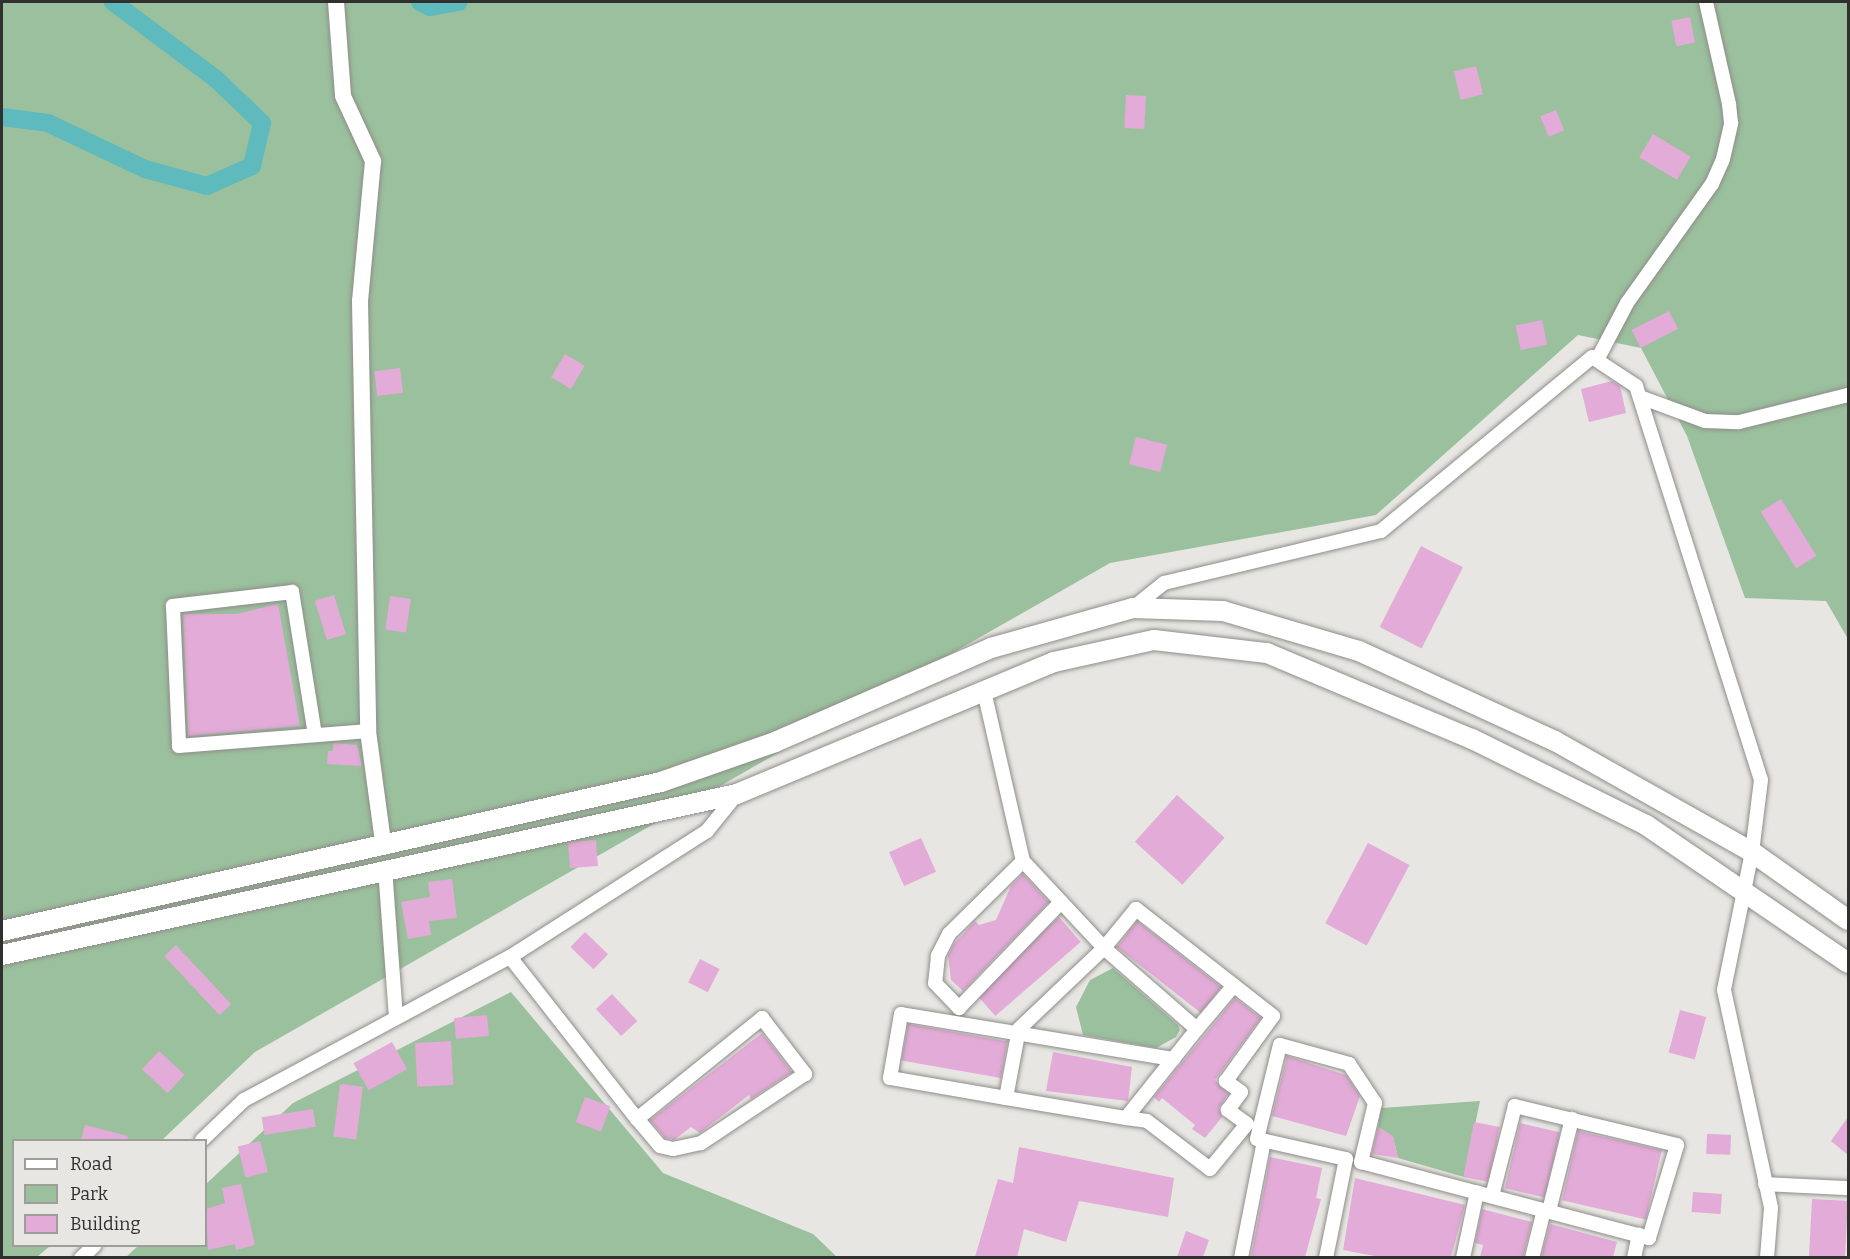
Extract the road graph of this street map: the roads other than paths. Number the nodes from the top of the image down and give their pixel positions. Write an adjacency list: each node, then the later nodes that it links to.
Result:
1 (336, 2): 8 (street)
2 (1706, 2): 3 (street)
3 (1597, 360): 5 (street); 6 (street)
4 (1848, 395): 5 (street)
5 (1640, 398): 12 (street)
6 (1133, 608): 11 (main road); 12 (main road)
7 (984, 691): 10 (main road); 13 (street); 15 (main road)
8 (368, 731): 9 (street); 11 (street)
9 (315, 735): 9 (street)
10 (737, 794): 14 (main road); 21 (street)
11 (383, 842): 18 (main road)
12 (1752, 852): 15 (street); 17 (main road)
13 (1023, 861): 16 (street); 24 (street)
14 (385, 868): 20 (main road); 25 (street)
15 (1744, 890): 22 (main road); 38 (street)
16 (1061, 902): 19 (street); 24 (street)
17 (1848, 920)
18 (2, 931)
19 (1104, 948): 23 (street); 27 (street); 28 (street)
20 (2, 955)
21 (510, 957): 25 (street); 32 (street)
22 (1848, 963)
23 (1234, 985): 27 (street); 31 (street)
24 (959, 1008): 26 (street)
25 (396, 1018): 34 (street)
26 (957, 1023): 28 (street); 30 (street)
27 (1197, 1029): 29 (street)
28 (1018, 1035): 29 (street); 30 (street)
29 (1173, 1059): 31 (street)
30 (1006, 1098): 31 (street)
31 (1126, 1118)
32 (637, 1119): 32 (street)
33 (1572, 1119): 41 (street); 42 (street); 43 (street)
34 (203, 1139)
35 (1264, 1141): 36 (street); 37 (street); 44 (street)
36 (1346, 1159): 37 (street); 45 (street)
37 (1361, 1162): 40 (street)
38 (1766, 1184): 39 (street); 49 (street)
39 (1848, 1188)
40 (1477, 1192): 41 (street); 46 (street)
41 (1492, 1196): 42 (street)
42 (1546, 1211): 43 (street); 47 (street)
43 (1639, 1235): 48 (street)
44 (1241, 1257)
45 (1326, 1257)
46 (1463, 1257)
47 (1532, 1257)
48 (1634, 1257)
49 (1767, 1257)

